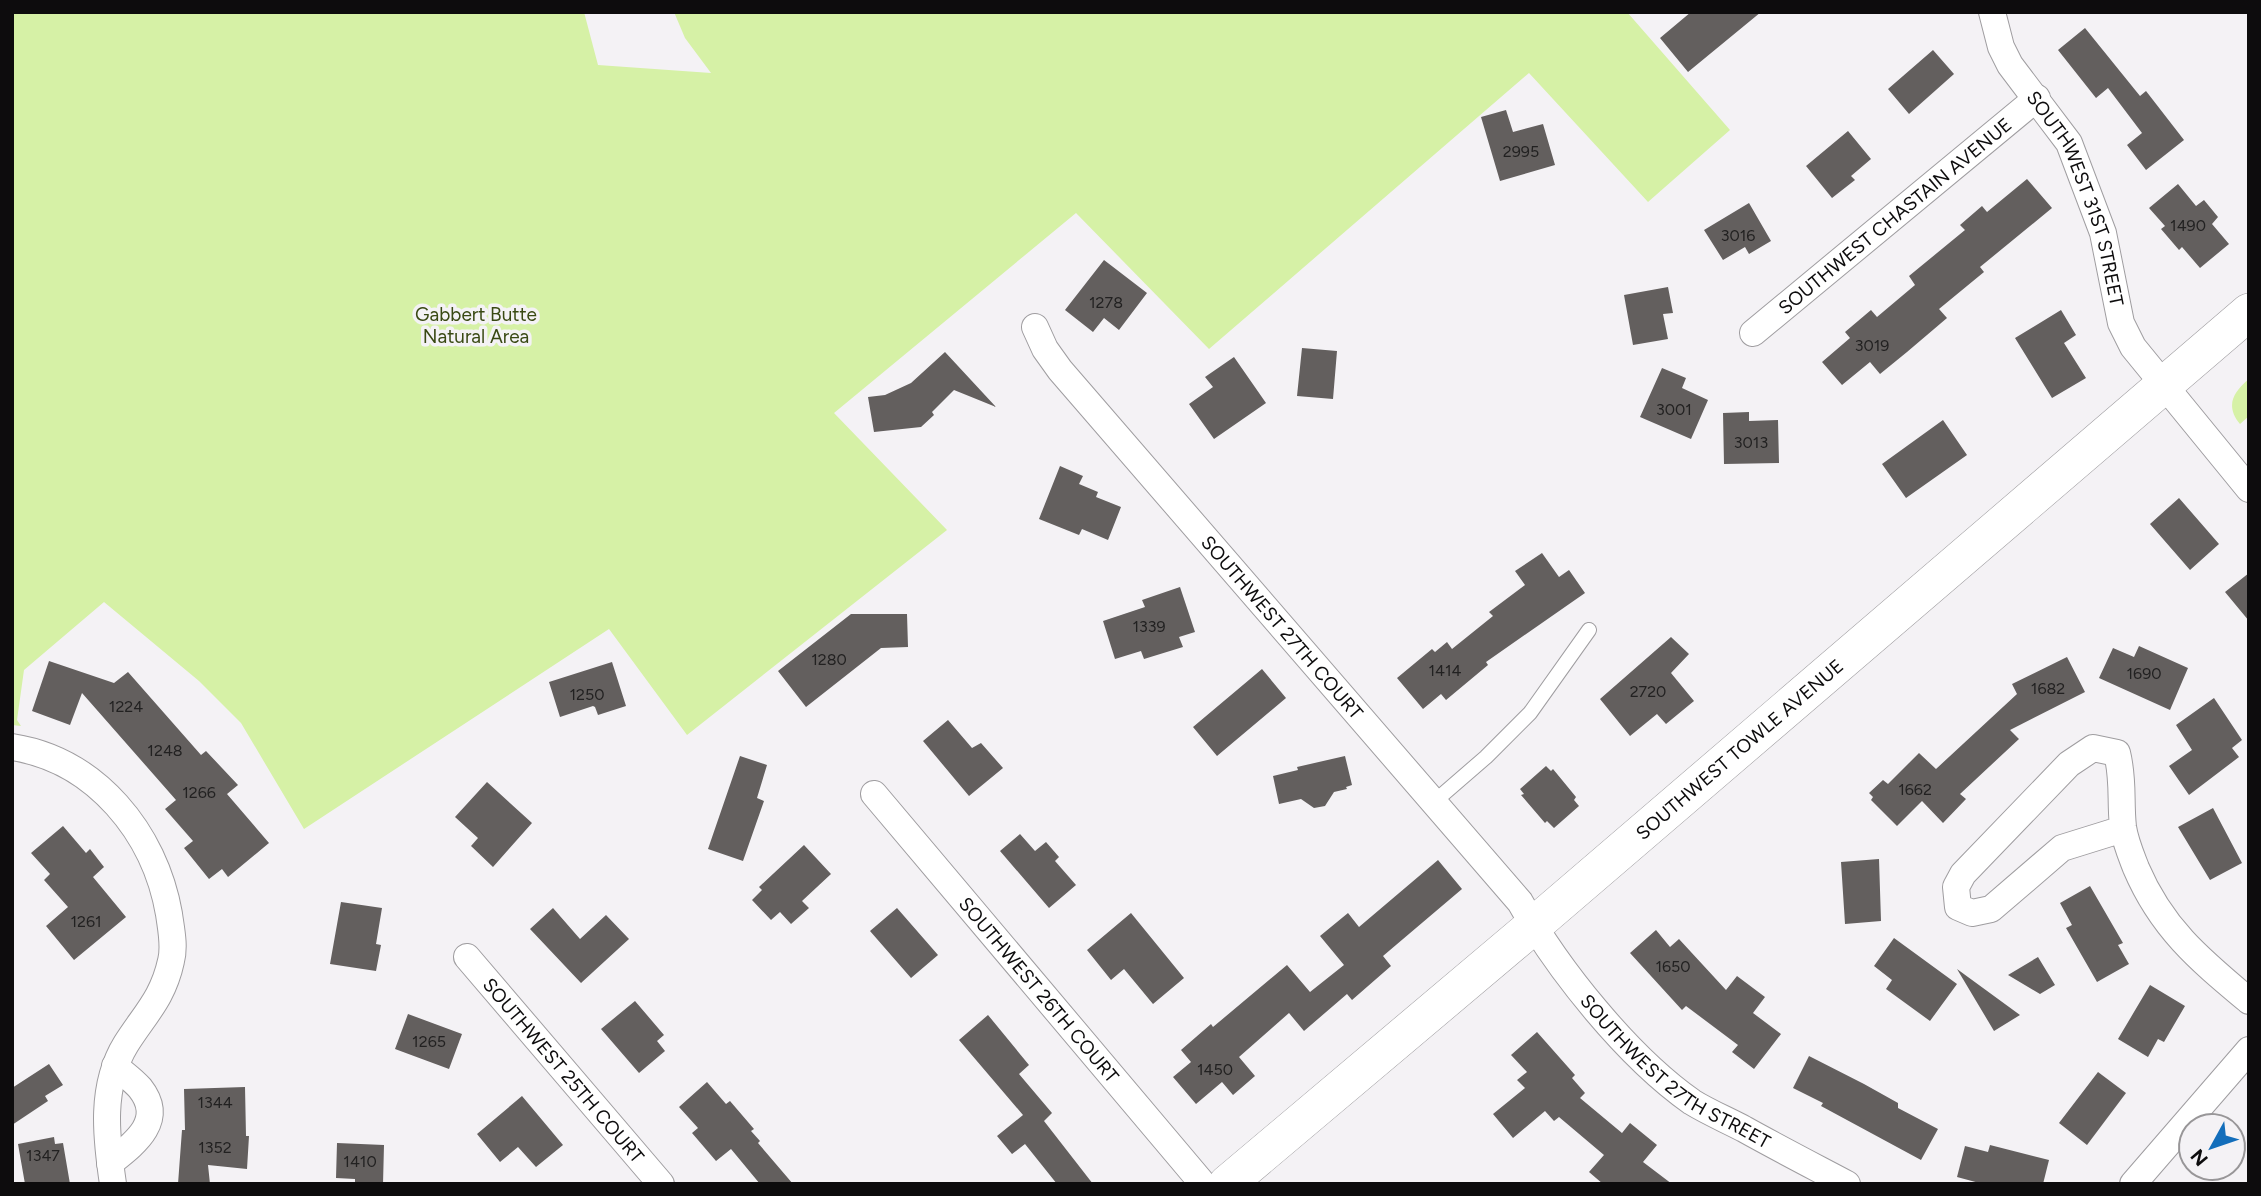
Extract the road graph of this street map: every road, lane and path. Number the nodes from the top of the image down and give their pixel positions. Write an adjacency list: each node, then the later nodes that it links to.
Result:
1 (1992, 12): 2 (street, SOUTHWEST 31ST STREET)
2 (2037, 98): 5 (street, SOUTHWEST CHASTAIN AVENUE); 6 (street, SOUTHWEST 31ST STREET)
3 (2249, 312): 6 (main road, SOUTHWEST TOWLE AVENUE)
4 (1035, 327): 11 (street, SOUTHWEST 27TH COURT)
5 (1753, 333)
6 (2163, 385): 7 (street, SOUTHWEST 31ST STREET); 13 (main road, SOUTHWEST TOWLE AVENUE)
7 (2249, 489)
8 (1589, 630): 11 (lane)
9 (12, 747): 17 (street)
10 (874, 794): 20 (street, SOUTHWEST 26TH COURT)
11 (1434, 802): 13 (street, SOUTHWEST 27TH COURT)
12 (2123, 829): 12 (street); 15 (street)
13 (1533, 926): 21 (main road, SOUTHWEST TOWLE AVENUE); 22 (street, SOUTHWEST 27TH STREET)
14 (467, 957): 19 (street, SOUTHWEST 25TH COURT)
15 (2249, 1001)
16 (2249, 1050): 23 (street)
17 (115, 1066): 18 (street); 18 (street)
18 (111, 1173)
19 (661, 1184)
20 (1203, 1184)
21 (1227, 1184)
22 (1847, 1184)
23 (2133, 1184)

